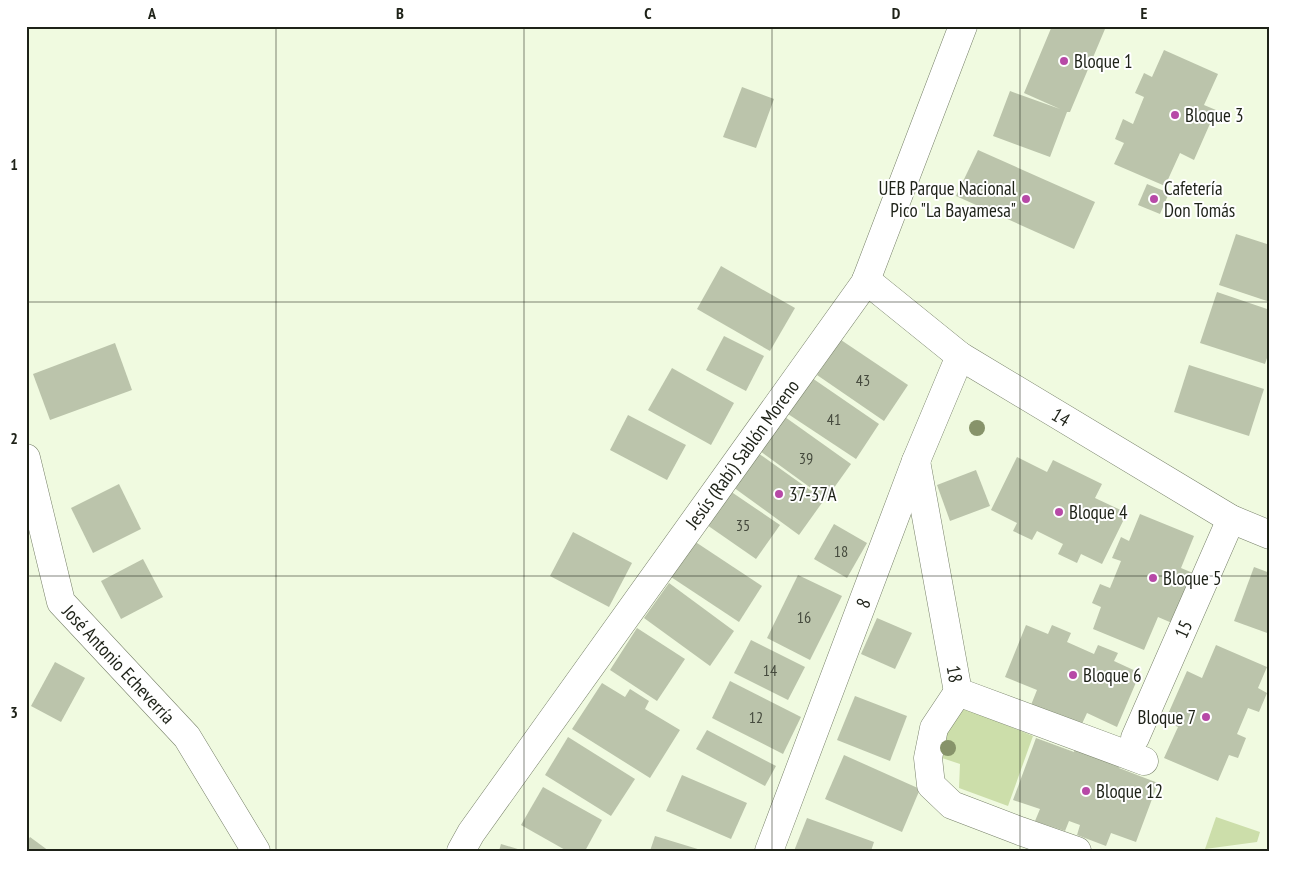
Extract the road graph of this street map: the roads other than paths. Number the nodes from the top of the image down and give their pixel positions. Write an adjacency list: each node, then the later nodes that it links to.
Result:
1 (963, 26): 2 (street, Jesús (Rabí) Sablón Moreno)
2 (866, 280): 3 (street, 14); 11 (street, Jesús (Rabí) Sablón Moreno)
3 (960, 356): 5 (street, 8); 6 (street, 14)
4 (26, 458): 10 (street, José Antonio Echeverría)
5 (916, 461): 8 (street, 18); 12 (street, 8)
6 (1231, 519): 7 (street, 14); 9 (street, 15)
7 (1270, 535)
8 (958, 692): 9 (street, 18); 13 (street)
9 (1140, 750)
10 (256, 851)
11 (461, 851)
12 (769, 851)
13 (1077, 851)

